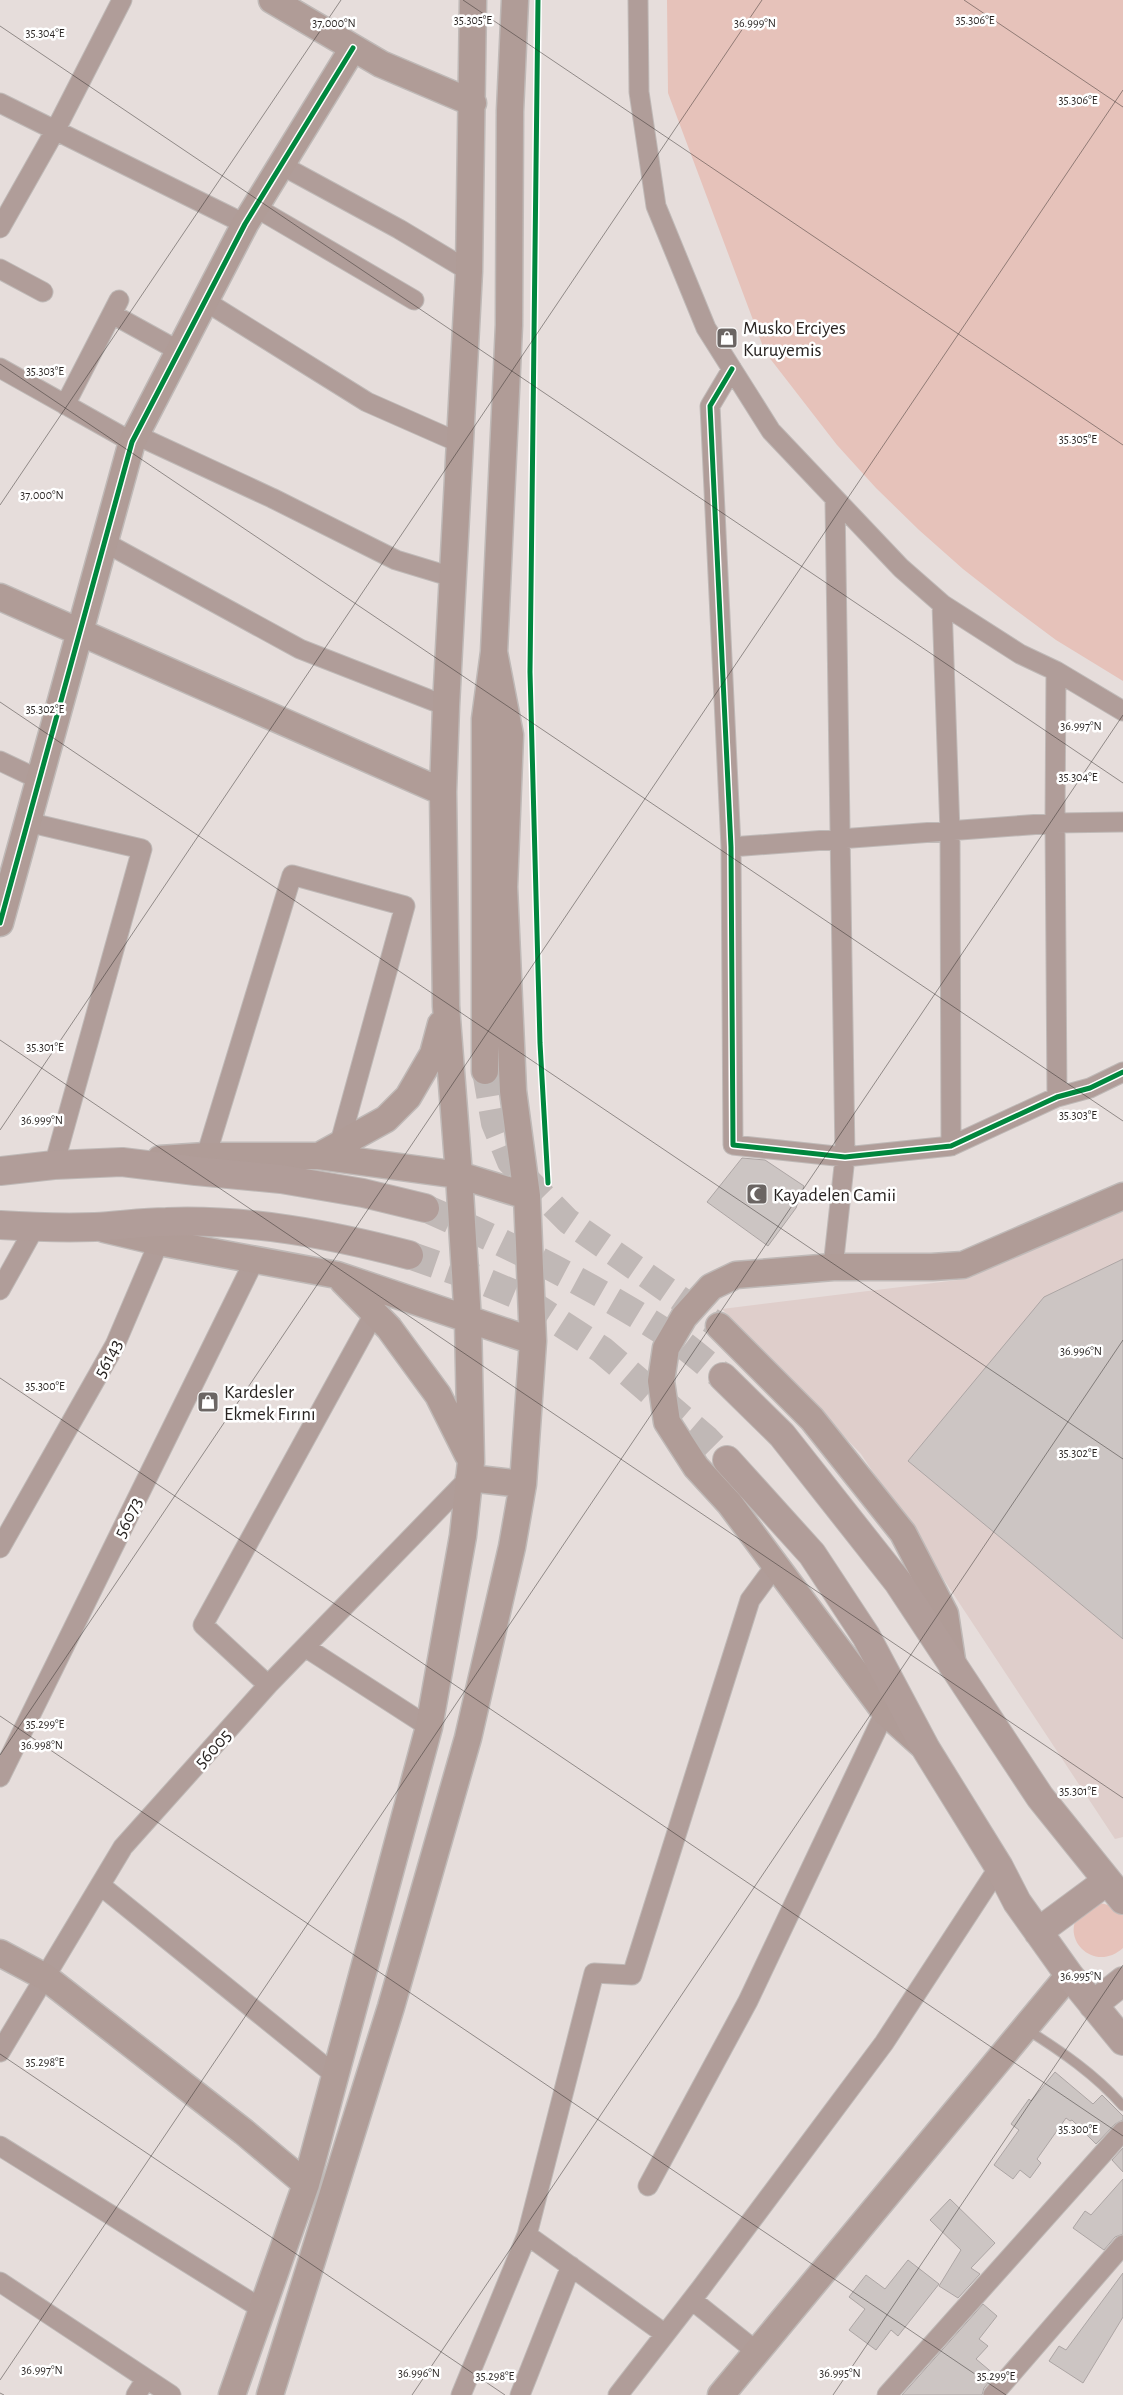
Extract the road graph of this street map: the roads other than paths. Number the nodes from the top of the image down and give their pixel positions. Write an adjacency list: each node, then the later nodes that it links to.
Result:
1 (122, 0): 9 (street)
2 (272, 0): 6 (main road)
3 (473, 0): 7 (main road)
4 (514, 0): 30 (main road)
5 (638, 0): 20 (street)
6 (353, 48): 7 (main road); 10 (main road)
7 (473, 102): 14 (main road)
8 (0, 103): 9 (street)
9 (56, 129): 11 (street); 12 (street)
10 (281, 165): 11 (main road); 14 (street)
11 (250, 215): 16 (street); 17 (main road)
12 (0, 228)
13 (0, 269): 15 (street)
14 (469, 271): 23 (main road)
15 (43, 292)
16 (414, 300)
17 (205, 301): 18 (main road); 23 (street)
18 (180, 351): 21 (street); 22 (main road)
19 (0, 368): 21 (street)
20 (732, 369): 24 (street); 42 (street)
21 (65, 405): 22 (street)
22 (134, 439): 25 (main road); 26 (street)
23 (460, 443): 26 (main road)
24 (835, 501): 28 (street); 41 (street)
25 (104, 542): 29 (main road); 32 (street)
26 (452, 577): 32 (main road)
27 (0, 597): 29 (main road)
28 (942, 604): 31 (street); 40 (street)
29 (78, 633): 35 (main road); 36 (main road)
30 (494, 652): 45 (main road); 56 (main road)
31 (1056, 671): 33 (street); 39 (street)
32 (446, 706): 36 (main road)
33 (1123, 711)
34 (0, 761): 35 (street)
35 (38, 779): 37 (main road)
36 (443, 792): 44 (main road)
37 (27, 822): 43 (main road); 53 (street)
38 (1123, 822): 39 (street)
39 (1055, 823): 40 (street); 47 (street)
40 (950, 832): 41 (street); 48 (street)
41 (838, 838): 42 (street); 51 (street)
42 (731, 847): 51 (street)
43 (0, 923)
44 (446, 1006): 49 (main road); 55 (main road)
45 (485, 1071)
46 (1123, 1072): 47 (street)
47 (1057, 1097): 48 (street)
48 (951, 1146): 51 (street)
49 (329, 1151): 50 (main road); 50 (street); 55 (main road)
50 (206, 1156): 52 (main road)
51 (845, 1157): 65 (street)
52 (122, 1162): 53 (main road); 58 (main road)
53 (54, 1164): 54 (main road)
54 (0, 1171)
55 (459, 1176): 56 (main road); 69 (main road)
56 (527, 1196): 71 (main road)
57 (1123, 1196): 65 (main road)
58 (425, 1208)
59 (0, 1225): 60 (main road)
60 (35, 1227): 61 (main road); 67 (street)
61 (95, 1227): 62 (main road); 63 (main road)
62 (159, 1242): 64 (main road); 76 (street, 56143)
63 (409, 1255)
64 (255, 1259): 66 (main road); 84 (street, 56073)
65 (833, 1267): 77 (main road)
66 (337, 1275): 68 (main road); 69 (main road)
67 (0, 1290)
68 (376, 1312): 74 (main road); 80 (street)
69 (468, 1321): 71 (main road); 74 (main road)
70 (719, 1326): 79 (main road)
71 (533, 1341): 75 (main road)
72 (723, 1377): 79 (main road)
73 (727, 1460): 83 (main road)
74 (470, 1470): 75 (main road); 78 (street, 56005); 82 (main road)
75 (523, 1484): 115 (main road)
76 (0, 1548)
77 (775, 1566): 81 (main road); 103 (street)
78 (305, 1648): 80 (street, 56005); 82 (street)
79 (953, 1667): 86 (main road)
80 (268, 1685): 87 (street, 56005)
81 (886, 1712): 83 (main road); 102 (street)
82 (429, 1727): 97 (main road)
83 (926, 1748): 85 (main road)
84 (0, 1777)
85 (998, 1867): 88 (main road); 107 (street)
86 (1118, 1884): 88 (main road)
87 (100, 1885): 91 (street, 56005); 97 (street)
88 (1038, 1932): 90 (main road)
89 (0, 1952): 91 (main road)
90 (1069, 1975): 93 (main road); 94 (main road)
91 (45, 1977): 96 (street, 56005); 101 (main road)
92 (1123, 1981): 93 (main road)
93 (1094, 2005): 95 (main road)
94 (1023, 2028): 98 (lane); 110 (main road)
95 (1123, 2041)
96 (0, 2052)
97 (335, 2076): 101 (main road)
98 (1123, 2106)
99 (1123, 2131): 120 (street)
100 (0, 2146): 108 (street)
101 (306, 2184): 108 (main road)
102 (648, 2186)
103 (527, 2235): 105 (street); 116 (street)
104 (1123, 2245): 121 (street)
105 (571, 2266): 109 (street); 117 (street)
106 (0, 2282): 111 (street)
107 (692, 2300): 109 (street); 110 (street)
108 (262, 2309): 114 (main road)
109 (665, 2334): 118 (street)
110 (757, 2352): 119 (main road)
111 (146, 2379): 112 (street); 113 (street)
112 (136, 2395)
113 (171, 2395)
114 (232, 2395)
115 (270, 2395)
116 (461, 2395)
117 (520, 2395)
118 (618, 2395)
119 (721, 2395)
120 (887, 2395)
121 (993, 2395)

